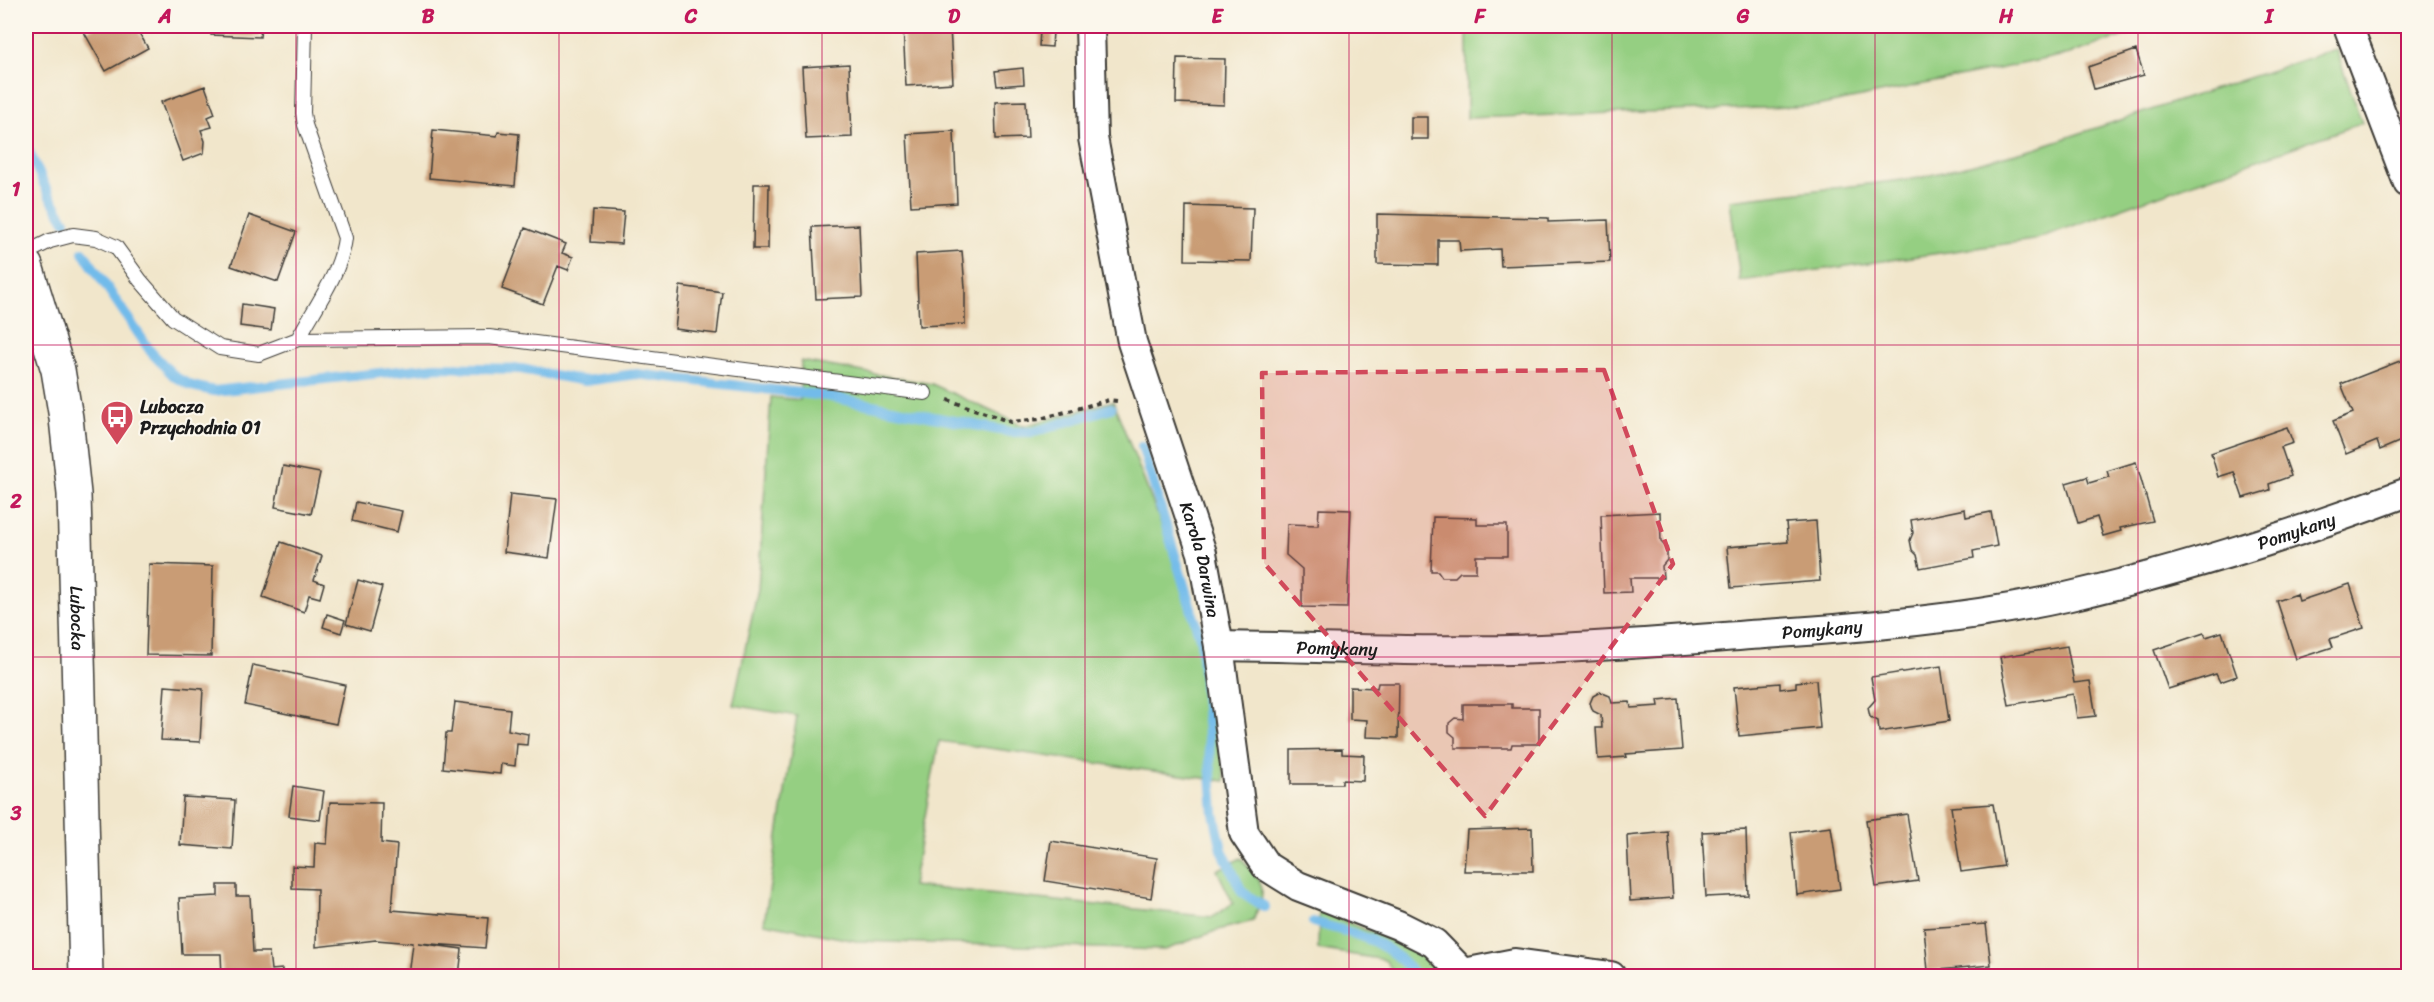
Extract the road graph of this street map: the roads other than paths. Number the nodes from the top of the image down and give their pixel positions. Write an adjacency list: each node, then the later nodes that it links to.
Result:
1 (305, 26): 7 (lane)
2 (1090, 26): 10 (street, Karola Darwina)
3 (2348, 26): 4 (street)
4 (2409, 183)
5 (26, 253): 7 (lane)
6 (26, 266): 12 (street, Lubocka)
7 (298, 339): 8 (lane)
8 (925, 393)
9 (2409, 492): 10 (street, Pomykany)
10 (1219, 645): 11 (street, Karola Darwina)
11 (1465, 975): 13 (street)
12 (86, 976)
13 (1611, 976)

